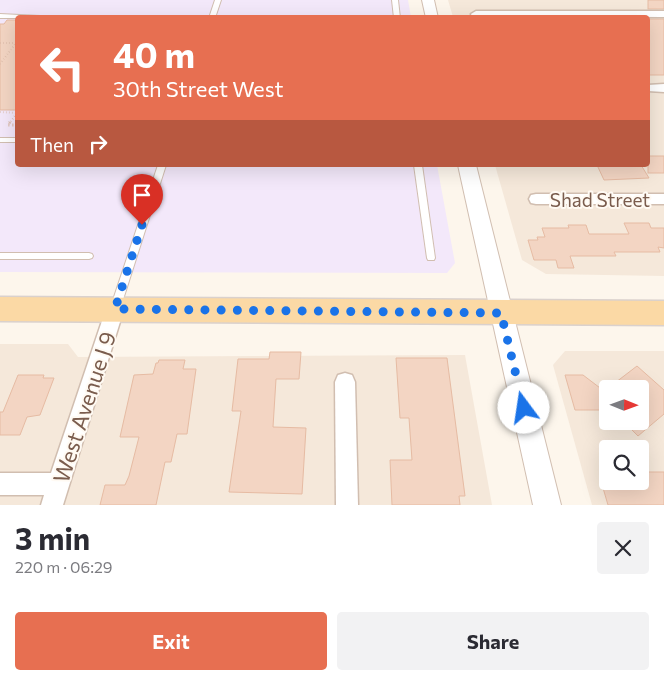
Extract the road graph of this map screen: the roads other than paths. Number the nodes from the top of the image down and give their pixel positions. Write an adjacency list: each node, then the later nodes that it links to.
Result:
1 (218, 0): 6 (lane)
2 (395, 0): 7 (lane)
3 (428, 0): 8 (street)
4 (476, 14): 5 (street)
5 (664, 14)
6 (213, 15)
7 (397, 15)
8 (431, 15)
9 (0, 16): 10 (lane)
10 (15, 17)
11 (650, 88): 12 (street)
12 (664, 88)
13 (0, 140): 14 (lane)
14 (15, 140)
15 (161, 167): 24 (lane)
16 (418, 167): 22 (lane)
17 (467, 167): 25 (street)
18 (536, 198): 19 (street, Shad Street)
19 (664, 199)
20 (0, 256): 21 (lane)
21 (89, 256)
22 (431, 258)
23 (0, 309): 24 (main road)
24 (115, 309): 25 (main road); 29 (street, West Avenue J 9)
25 (501, 313): 26 (main road); 32 (street)
26 (664, 313)
27 (345, 382): 31 (street)
28 (0, 484): 29 (street)
29 (59, 484): 30 (street, West Avenue J 9)
30 (52, 505)
31 (347, 505)
32 (547, 505)

